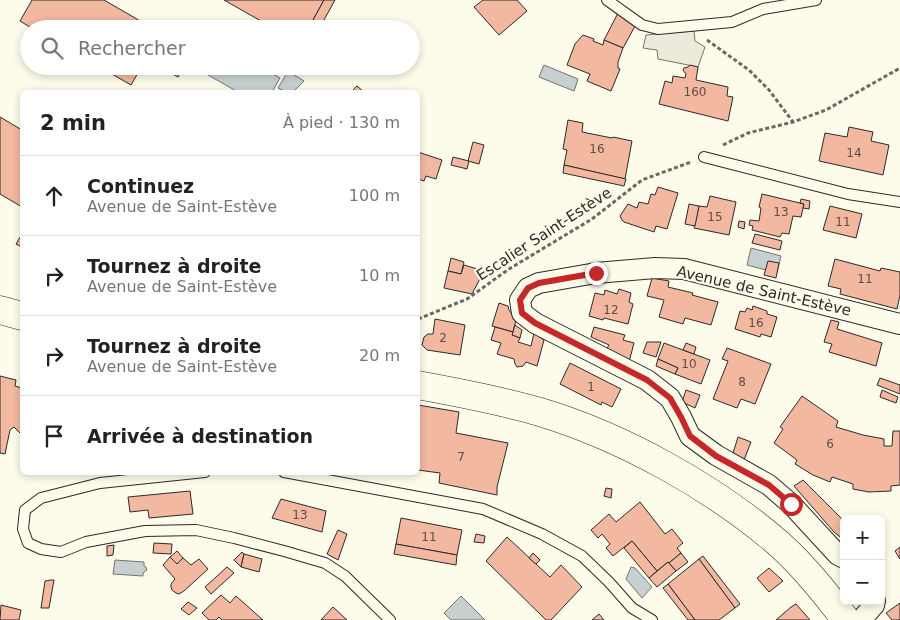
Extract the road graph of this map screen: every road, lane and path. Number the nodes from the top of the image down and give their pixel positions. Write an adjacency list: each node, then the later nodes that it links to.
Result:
1 (607, 0): 3 (lane)
2 (816, 0): 3 (lane)
3 (704, 25): 5 (path)
4 (900, 68): 5 (path, Escalier Saint-Estève)
5 (793, 122): 6 (path, Escalier Saint-Estève)
6 (704, 157): 7 (lane); 10 (path, Escalier Saint-Estève)
7 (900, 202)
8 (0, 310): 9 (main road)
9 (20, 315)
10 (420, 318)
11 (900, 324): 15 (street, Avenue de Saint-Estève)
12 (420, 386): 19 (main road)
13 (176, 475): 17 (lane)
14 (300, 475): 18 (lane)
15 (840, 556)
16 (874, 605): 20 (street)
17 (390, 620)
18 (652, 620)
19 (846, 620)
20 (861, 620)

